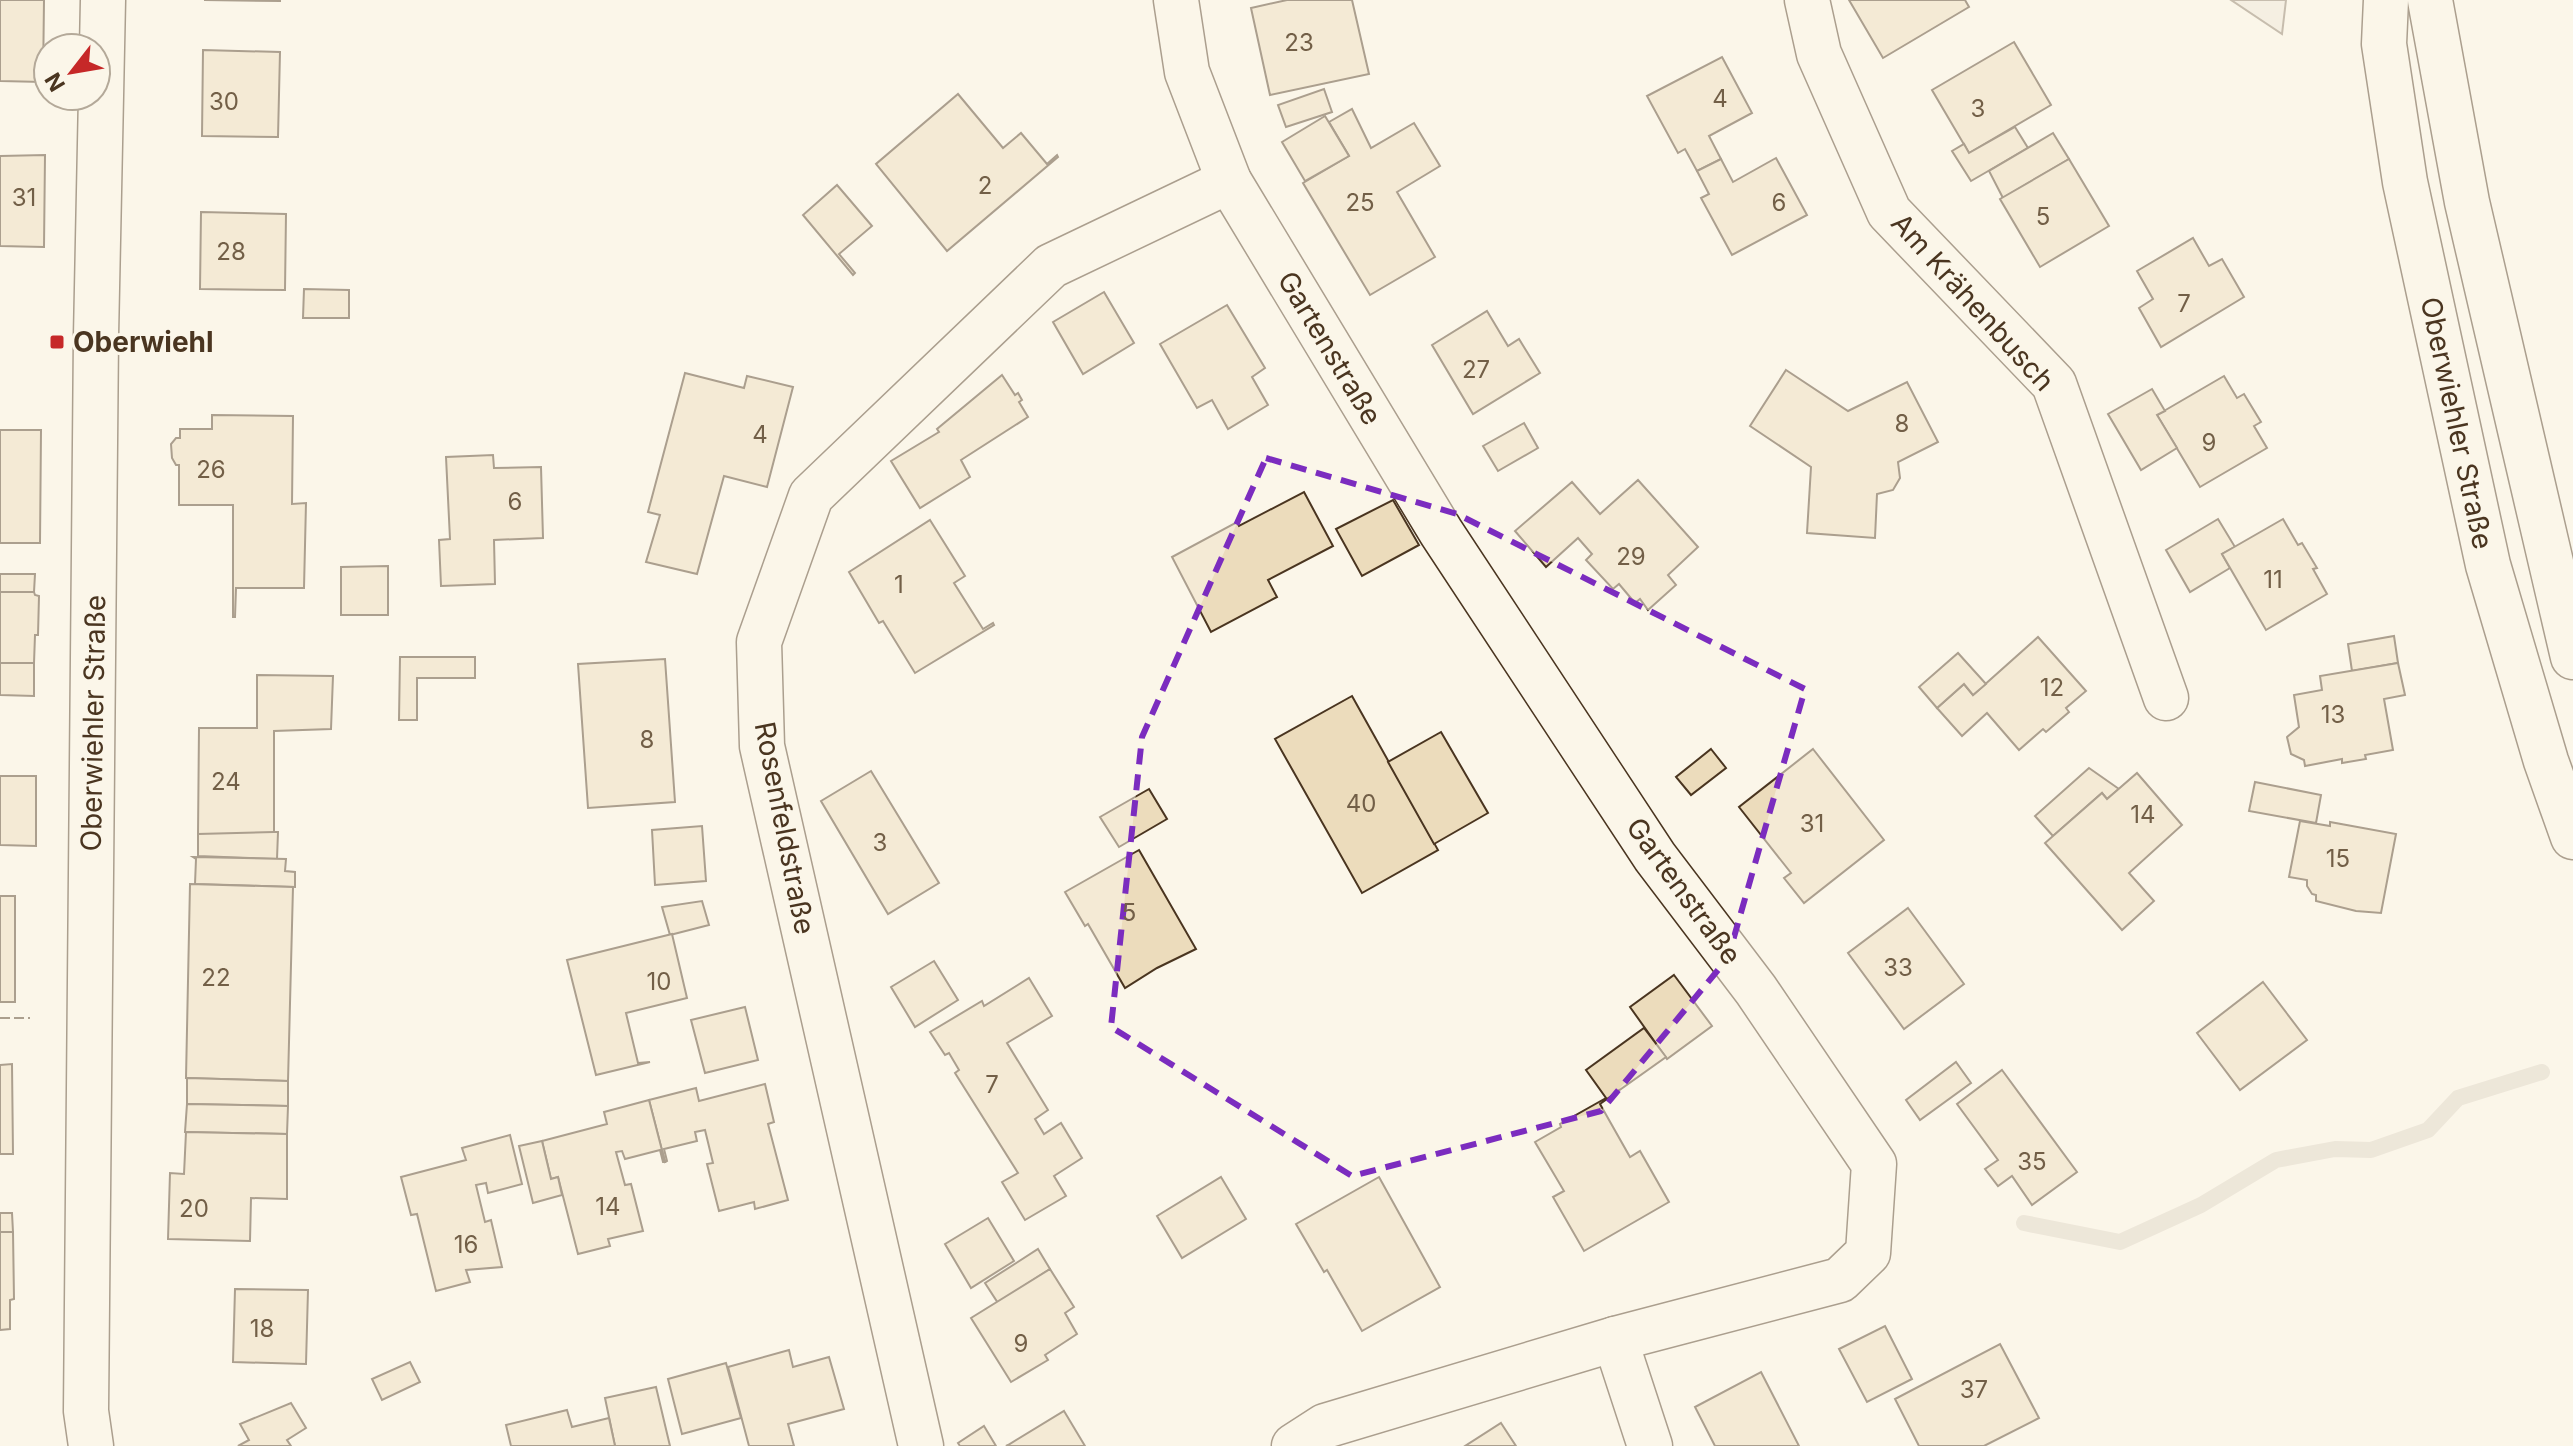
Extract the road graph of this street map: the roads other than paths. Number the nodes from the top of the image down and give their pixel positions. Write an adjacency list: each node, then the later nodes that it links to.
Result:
1 (103, 0): 11 (street, Oberwiehler Straße)
2 (1176, 0): 6 (street, Gartenstraße)
3 (1807, 0): 8 (street, Am Krähenbusch)
4 (2386, 0): 9 (street, Oberwiehler Straße)
5 (2430, 0): 7 (street, Oberwiehler Straße)
6 (1229, 181): 10 (street, Gartenstraße); 12 (street, Rosenfeldstraße)
7 (2573, 657)
8 (2166, 698)
9 (2573, 837)
10 (1615, 1339): 13 (street, Gartenstraße); 14 (street)
11 (91, 1446)
12 (921, 1446)
13 (1294, 1446)
14 (1650, 1446)

